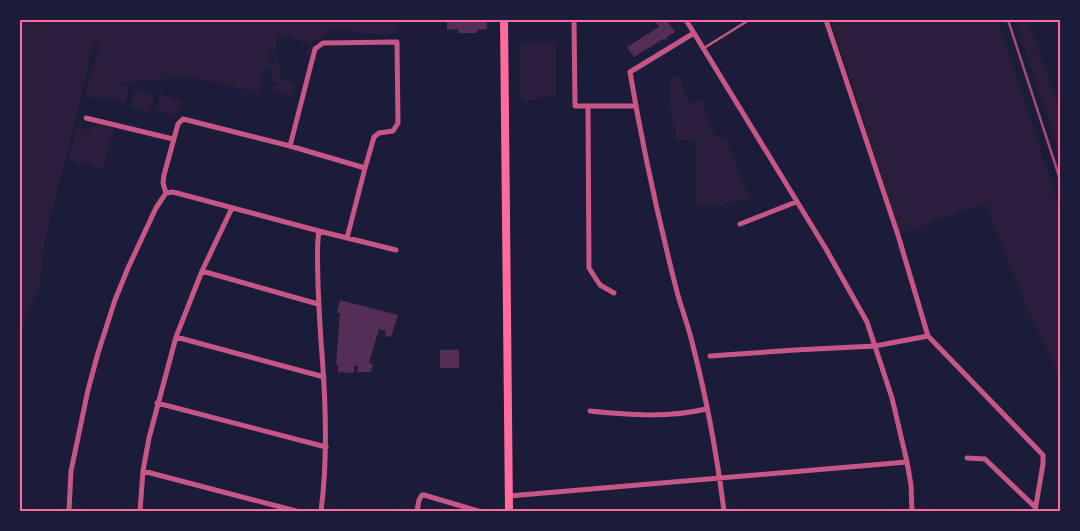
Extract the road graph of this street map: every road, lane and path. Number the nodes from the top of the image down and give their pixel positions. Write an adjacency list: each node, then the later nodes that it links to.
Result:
1 (504, 20): 37 (main road)
2 (574, 20): 8 (street)
3 (686, 20): 6 (street)
4 (749, 20): 7 (lane)
5 (826, 20): 24 (street)
6 (694, 33): 7 (street); 9 (street)
7 (704, 48): 15 (street)
8 (588, 106): 9 (street); 22 (street)
9 (636, 106): 30 (street)
10 (86, 118): 11 (street)
11 (173, 139): 12 (street); 14 (street)
12 (290, 146): 13 (street); 13 (street)
13 (365, 168): 19 (street)
14 (166, 193): 16 (street); 39 (street)
15 (796, 202): 17 (street); 26 (street)
16 (232, 208): 18 (street); 21 (street)
17 (740, 224)
18 (319, 231): 19 (street); 23 (street)
19 (347, 238): 20 (street)
20 (396, 250)
21 (202, 271): 23 (street); 25 (street)
22 (614, 292)
23 (318, 304): 28 (street)
24 (928, 336): 26 (street); 38 (street)
25 (176, 337): 28 (street); 29 (street)
26 (875, 346): 27 (street); 34 (street)
27 (710, 356)
28 (324, 376): 32 (street)
29 (157, 403): 32 (street); 35 (street)
30 (706, 409): 31 (street); 36 (street)
31 (590, 411)
32 (326, 447): 42 (street)
33 (967, 458): 38 (street)
34 (907, 462): 36 (street); 47 (street)
35 (143, 471): 40 (street); 41 (street)
36 (719, 477): 37 (street); 46 (street)
37 (509, 496): 45 (main road)
38 (1035, 509)
39 (69, 511)
40 (140, 511)
41 (296, 511)
42 (321, 511)
43 (417, 511): 44 (street)
44 (478, 511)
45 (509, 511)
46 (724, 511)
47 (912, 511)

